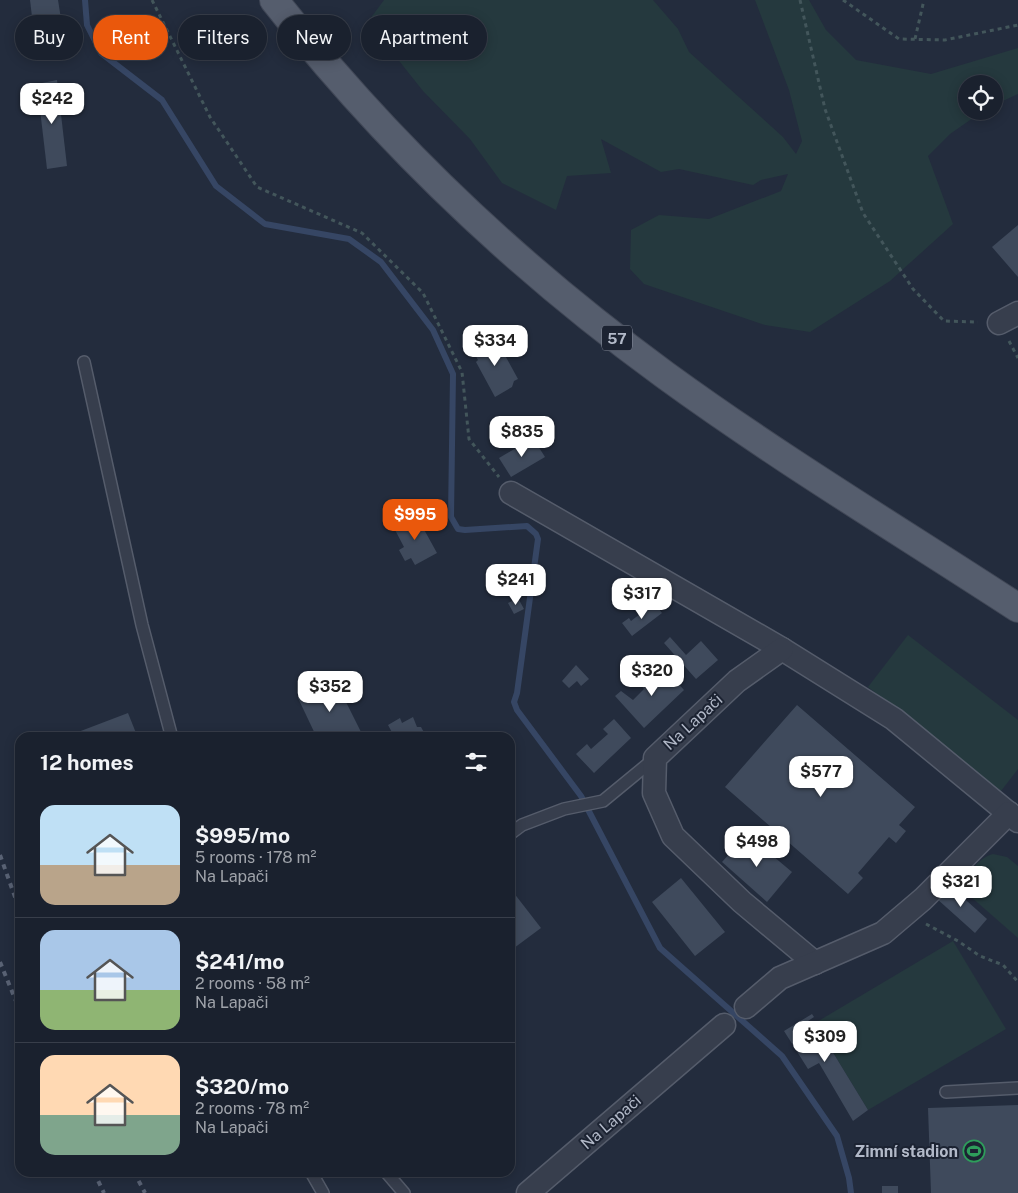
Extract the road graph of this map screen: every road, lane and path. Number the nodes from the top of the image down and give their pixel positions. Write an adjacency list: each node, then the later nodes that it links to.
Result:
1 (152, 0): 11 (path)
2 (274, 0): 12 (main road, 57)
3 (800, 0): 8 (path)
4 (843, 0): 7 (path)
5 (924, 0): 7 (path)
6 (1018, 25): 7 (path)
7 (915, 39)
8 (1009, 318): 9 (path)
9 (1018, 358)
10 (84, 362): 14 (lane)
11 (511, 494): 13 (street, Na Lapači)
12 (1018, 608)
13 (782, 649): 15 (street, Na Lapači); 16 (street, Na Lapači)
14 (170, 732)
15 (655, 758): 17 (lane); 19 (street, Na Lapači)
16 (1014, 817): 18 (street, Na Lapači)
17 (515, 830)
18 (905, 914): 19 (street, Na Lapači); 20 (path)
19 (815, 963): 27 (street, Na Lapači)
20 (1018, 982)
21 (1018, 1088): 22 (lane)
22 (946, 1092)
23 (313, 1177): 25 (lane)
24 (390, 1177): 26 (lane)
25 (323, 1193)
26 (404, 1193)
27 (528, 1193)

